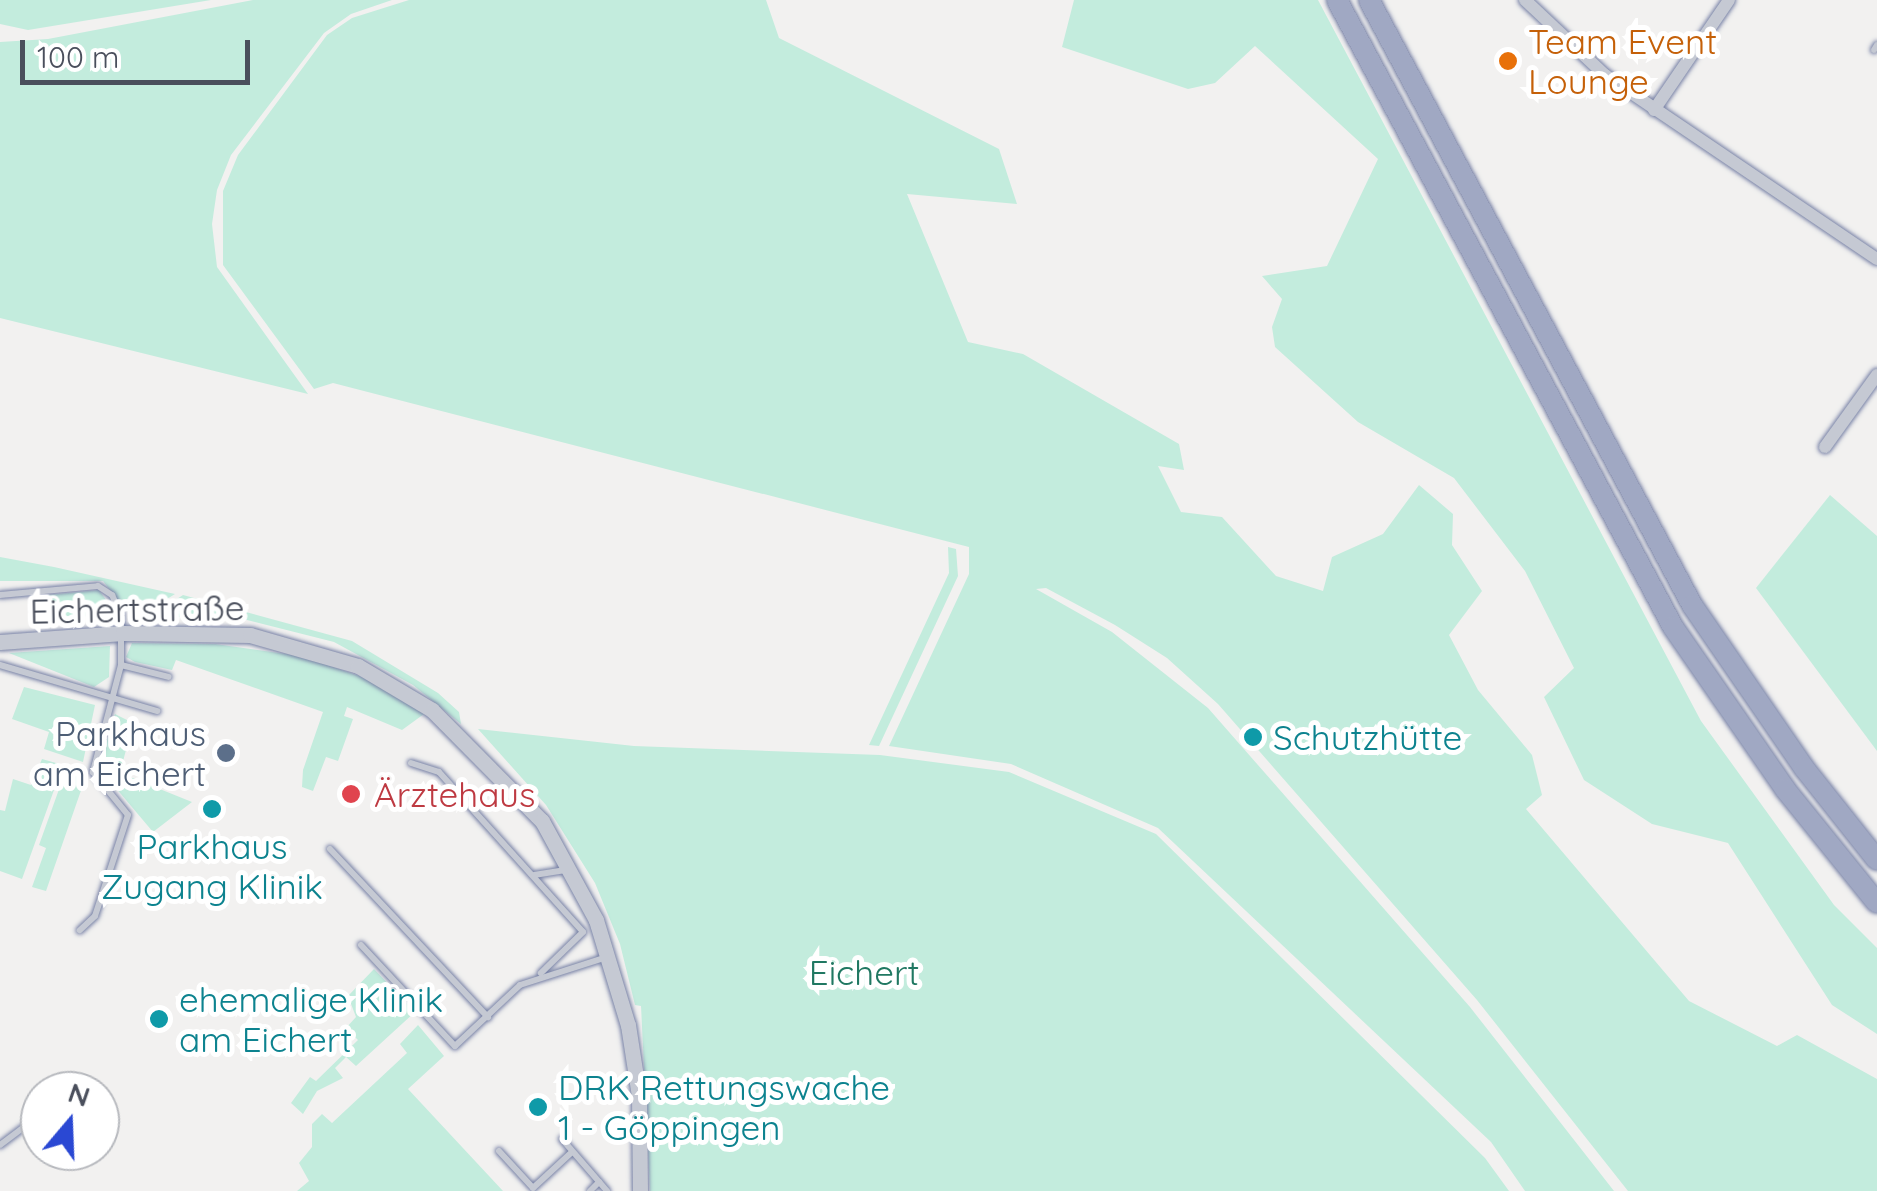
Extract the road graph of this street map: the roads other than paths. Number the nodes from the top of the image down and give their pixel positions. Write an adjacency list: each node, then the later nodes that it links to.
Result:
1 (1337, 0): 22 (highway)
2 (1369, 0): 19 (highway)
3 (1526, 0): 5 (street)
4 (1729, 0): 5 (street)
5 (1654, 110): 6 (street)
6 (1877, 260)
7 (1877, 375): 8 (street)
8 (1825, 448)
9 (0, 594): 10 (lane)
10 (123, 633): 11 (street, Eichertstraße); 12 (lane); 20 (street, Eichertstraße)
11 (0, 642)
12 (122, 665): 14 (lane); 15 (lane)
13 (0, 666): 15 (lane)
14 (169, 677)
15 (111, 696): 16 (lane); 23 (lane)
16 (157, 712)
17 (411, 763): 21 (lane)
18 (330, 849): 27 (lane)
19 (1877, 860)
20 (574, 869): 21 (lane); 25 (street, Eichertstraße)
21 (533, 876): 26 (lane)
22 (1877, 903)
23 (80, 930)
24 (361, 946): 27 (lane)
25 (612, 956): 26 (lane); 34 (street, Eichertstraße)
26 (539, 975): 27 (lane)
27 (488, 1017)
28 (562, 1140): 30 (lane)
29 (499, 1151): 30 (lane)
30 (572, 1152): 31 (lane)
31 (600, 1182): 32 (lane); 33 (lane)
32 (590, 1191)
33 (607, 1191)
34 (640, 1191)

